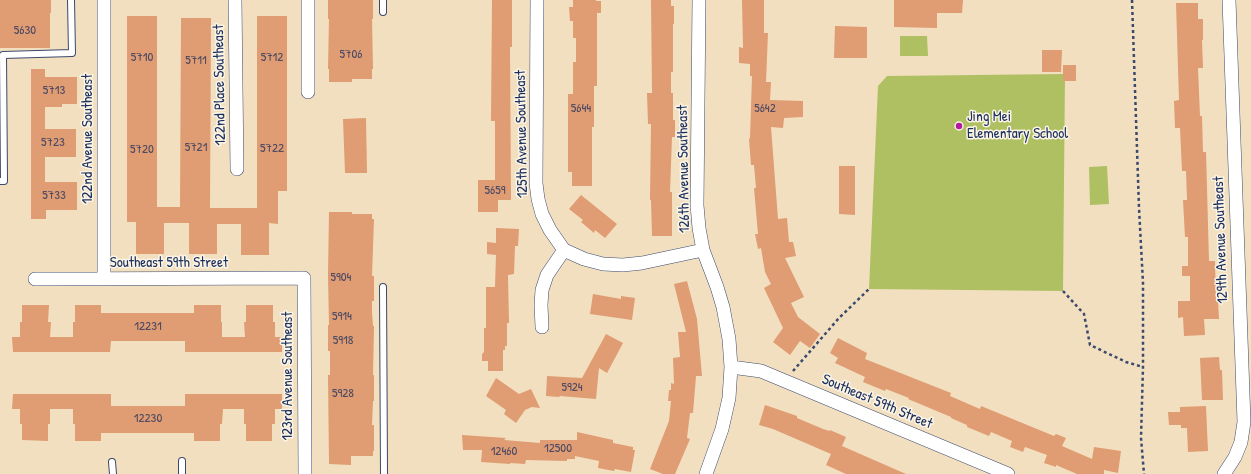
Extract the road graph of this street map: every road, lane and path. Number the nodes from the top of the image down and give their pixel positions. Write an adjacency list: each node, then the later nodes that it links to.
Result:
1 (71, 0): 13 (lane)
2 (104, 0): 18 (street, 122nd Avenue Southeast)
3 (235, 0): 12 (street, 122nd Place Southeast)
4 (308, 0): 11 (street)
5 (383, 0): 10 (lane)
6 (537, 0): 14 (street, 125th Avenue Southeast)
7 (699, 0): 15 (street, 126th Avenue Southeast)
8 (1132, 0): 24 (path)
9 (1229, 0): 35 (street, 129th Avenue Southeast)
10 (383, 12)
11 (308, 92)
12 (237, 169)
13 (0, 181)
14 (564, 250): 15 (street); 22 (street)
15 (703, 250): 23 (street, 126th Avenue Southeast)
16 (304, 278): 18 (street, Southeast 59th Street); 30 (street, 123rd Avenue Southeast)
17 (35, 279): 18 (street, Southeast 59th Street)
18 (104, 279)
19 (383, 287): 31 (lane)
20 (869, 289): 25 (path)
21 (1063, 291): 24 (path)
22 (542, 327)
23 (731, 367): 25 (street, Southeast 59th Street); 32 (street, 126th Avenue Southeast)
24 (1143, 367): 34 (path)
25 (785, 380): 33 (street, Southeast 59th Street)
26 (182, 461): 29 (lane)
27 (112, 462): 28 (lane)
28 (113, 474)
29 (182, 474)
30 (305, 474)
31 (384, 474)
32 (706, 474)
33 (1008, 474)
34 (1144, 474)
35 (1224, 474)

